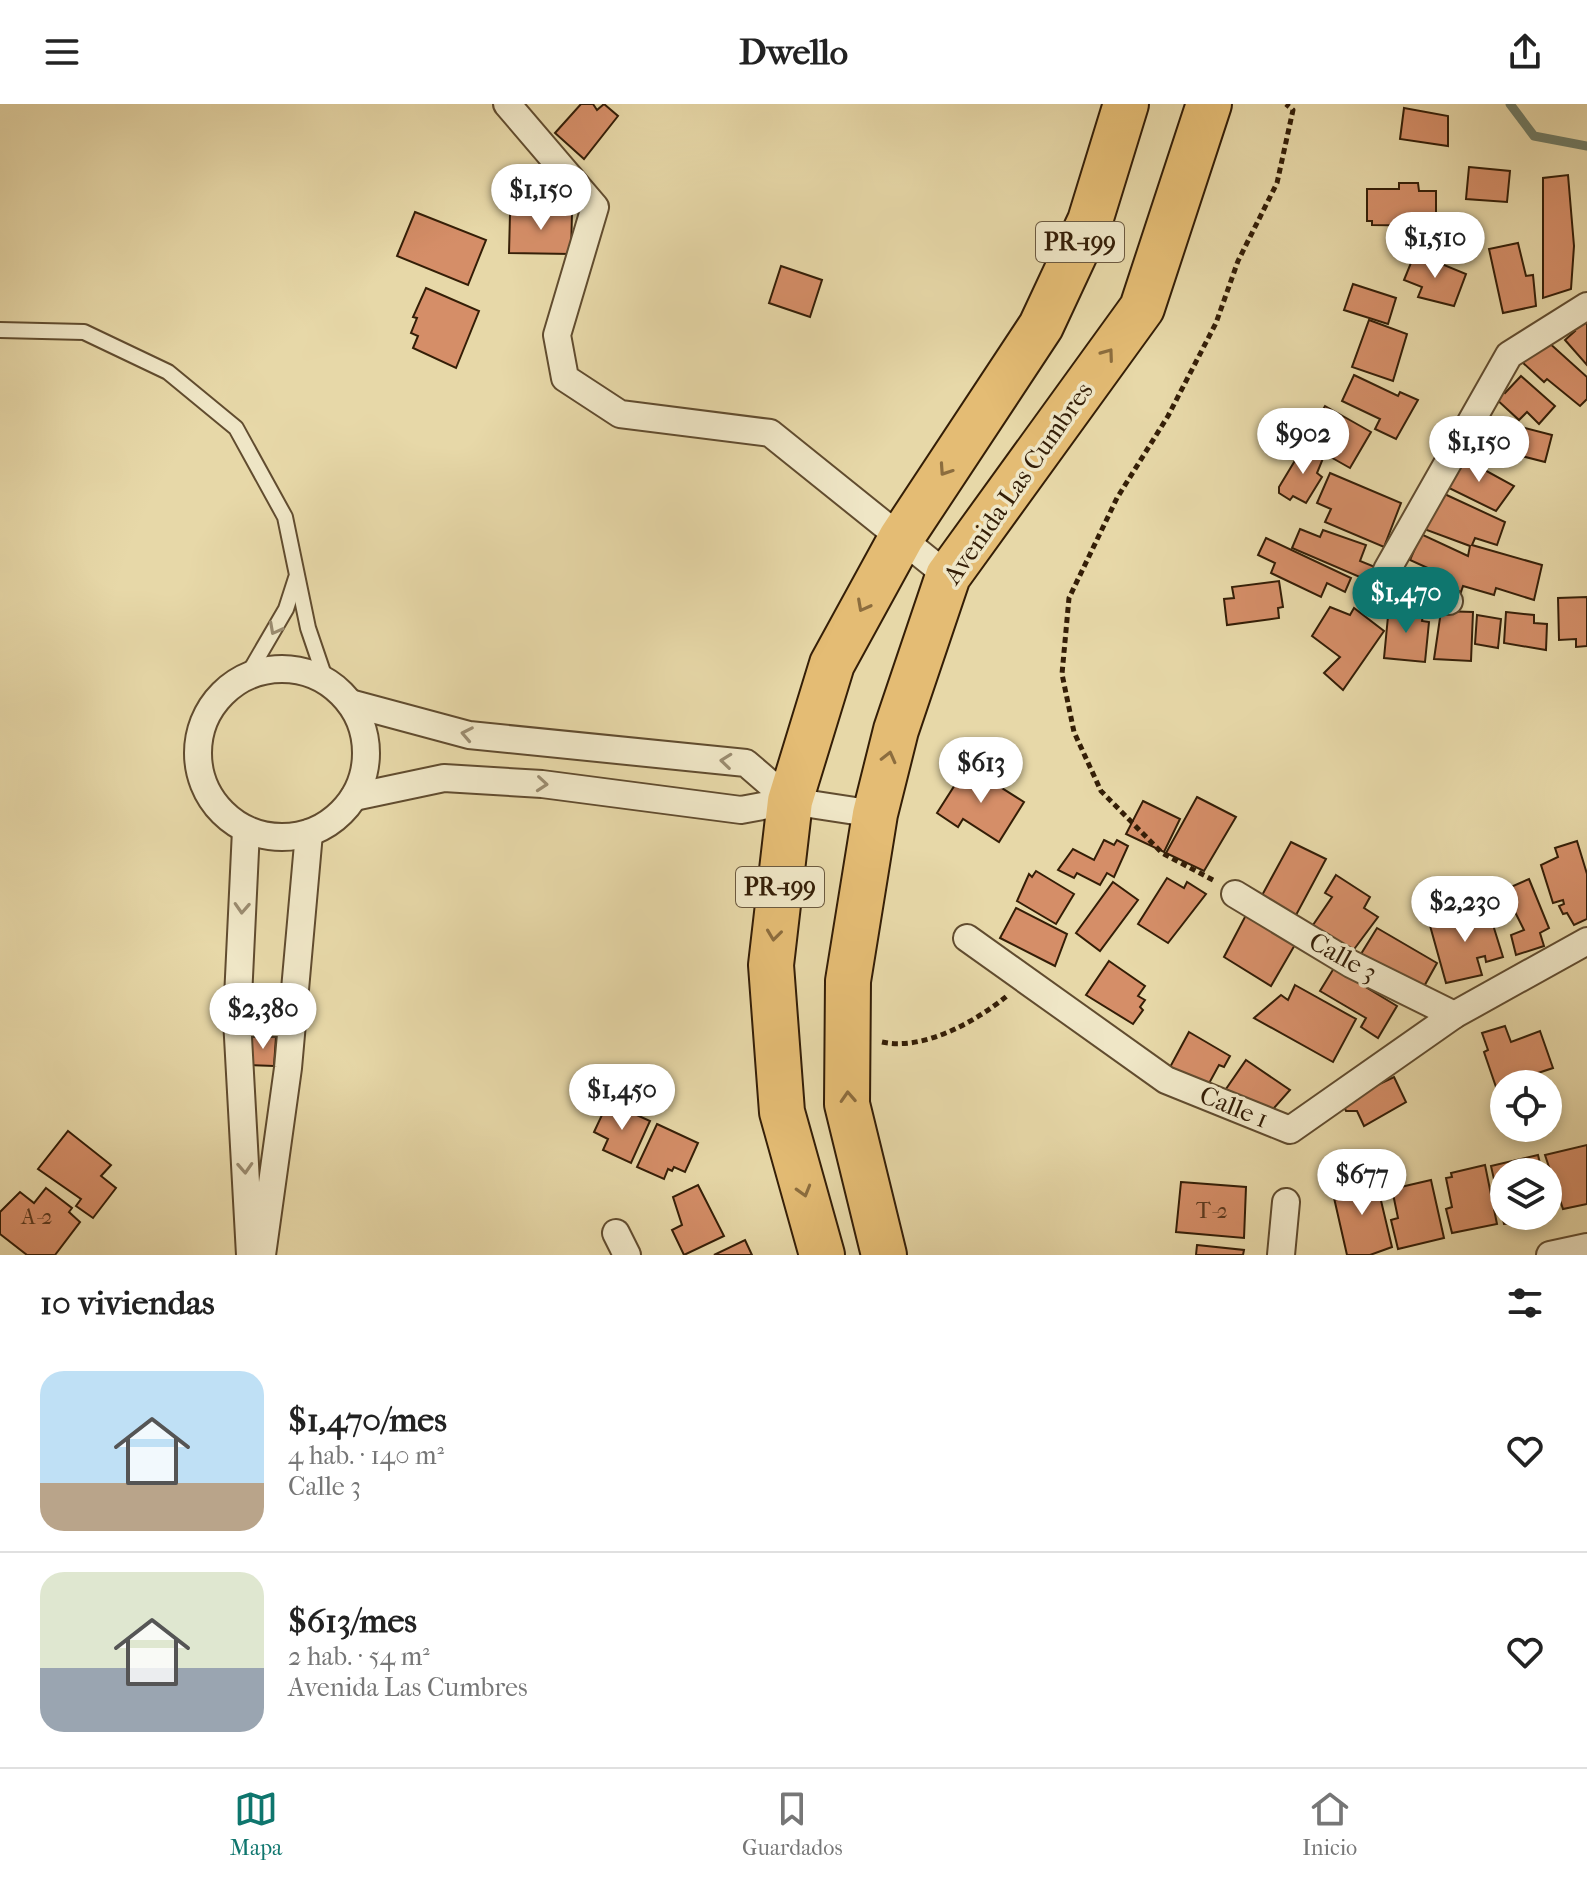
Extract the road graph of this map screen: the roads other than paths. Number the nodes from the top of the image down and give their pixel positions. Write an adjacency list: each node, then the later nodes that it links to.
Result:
1 (507, 104): 10 (street)
2 (1117, 104): 6 (highway)
3 (1126, 104): 6 (highway, PR-199)
4 (1209, 104): 7 (highway, Avenida Las Cumbres / PR-199)
5 (1230, 104): 7 (highway)
6 (1107, 157): 10 (highway, PR-199, one-way to 10)
7 (1158, 258): 11 (highway, Avenida Las Cumbres / PR-199, one-way to 7)
8 (1587, 306): 13 (street)
9 (0, 330): 12 (lane)
10 (901, 538): 11 (street); 18 (highway, PR-199, one-way to 18)
11 (948, 576): 19 (highway, Avenida Las Cumbres / PR-199, one-way to 11)
12 (296, 578): 14 (lane, one-way to 14); 15 (lane)
13 (1449, 601)
14 (247, 676): 15 (street); 20 (street)
15 (326, 681): 16 (street)
16 (350, 703): 17 (street); 18 (street, one-way to 16)
17 (354, 797): 18 (street, one-way to 18); 21 (street)
18 (790, 801): 19 (street); 33 (highway, PR-199, one-way to 33)
19 (875, 814): 34 (highway, Avenida Las Cumbres / PR-199, one-way to 19)
20 (246, 830): 21 (street); 26 (street, one-way to 26)
21 (309, 833): 27 (street)
22 (1224, 887): 25 (street, Calle 3)
23 (967, 938): 25 (street, Calle 1)
24 (1587, 941): 25 (street, Calle 1)
25 (1454, 1015)
26 (237, 1023): 27 (street); 31 (street, one-way to 31)
27 (292, 1023): 32 (street)
28 (1286, 1202): 35 (street)
29 (1587, 1247): 30 (street)
30 (1555, 1254)
31 (250, 1255)
32 (262, 1255)
33 (822, 1255)
34 (884, 1255)
35 (1281, 1255)

